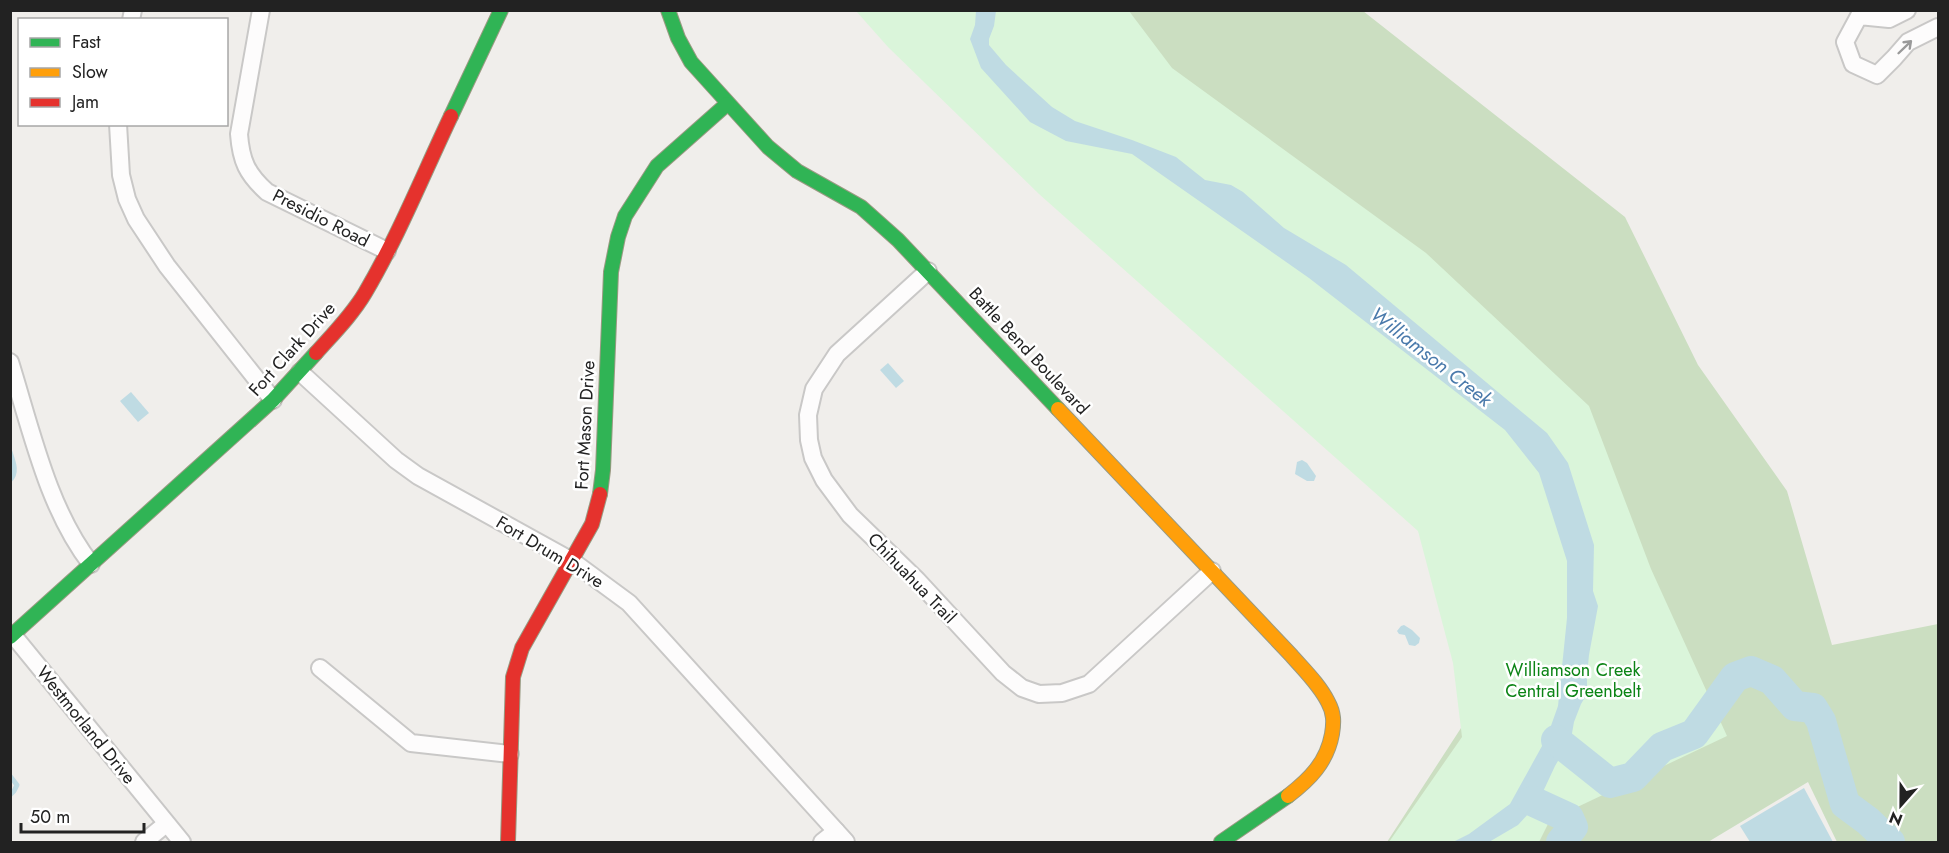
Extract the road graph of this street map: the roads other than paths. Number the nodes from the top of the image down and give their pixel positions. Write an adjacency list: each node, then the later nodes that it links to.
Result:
1 (261, 10): 8 (street, Presidio Road)
2 (501, 10): 8 (street, Fort Clark Drive)
3 (668, 10): 6 (street, Battle Bend Boulevard)
4 (1907, 10): 5 (street, one-way to 5)
5 (1938, 27)
6 (728, 104): 9 (street, Battle Bend Boulevard); 13 (street, Fort Mason Drive)
7 (118, 126): 12 (street)
8 (387, 251): 11 (street, Fort Clark Drive)
9 (928, 271): 15 (street, Battle Bend Boulevard); 15 (street, Chihuahua Trail)
10 (10, 362): 14 (street)
11 (300, 372): 12 (street, Fort Clark Drive); 13 (street, Fort Drum Drive)
12 (273, 400): 14 (street, Fort Clark Drive)
13 (572, 561): 18 (street, Fort Mason Drive); 20 (street, Fort Drum Drive)
14 (91, 564): 16 (street, Fort Clark Drive)
15 (1212, 571): 25 (street, Battle Bend Boulevard)
16 (12, 636): 19 (street, Westmorland Drive)
17 (320, 668): 18 (street)
18 (510, 754): 23 (street, Fort Mason Drive)
19 (166, 824): 21 (street); 22 (street, Westmorland Drive)
20 (841, 837): 24 (street)
21 (144, 843)
22 (183, 843)
23 (508, 843)
24 (822, 843)
25 (1221, 843)

